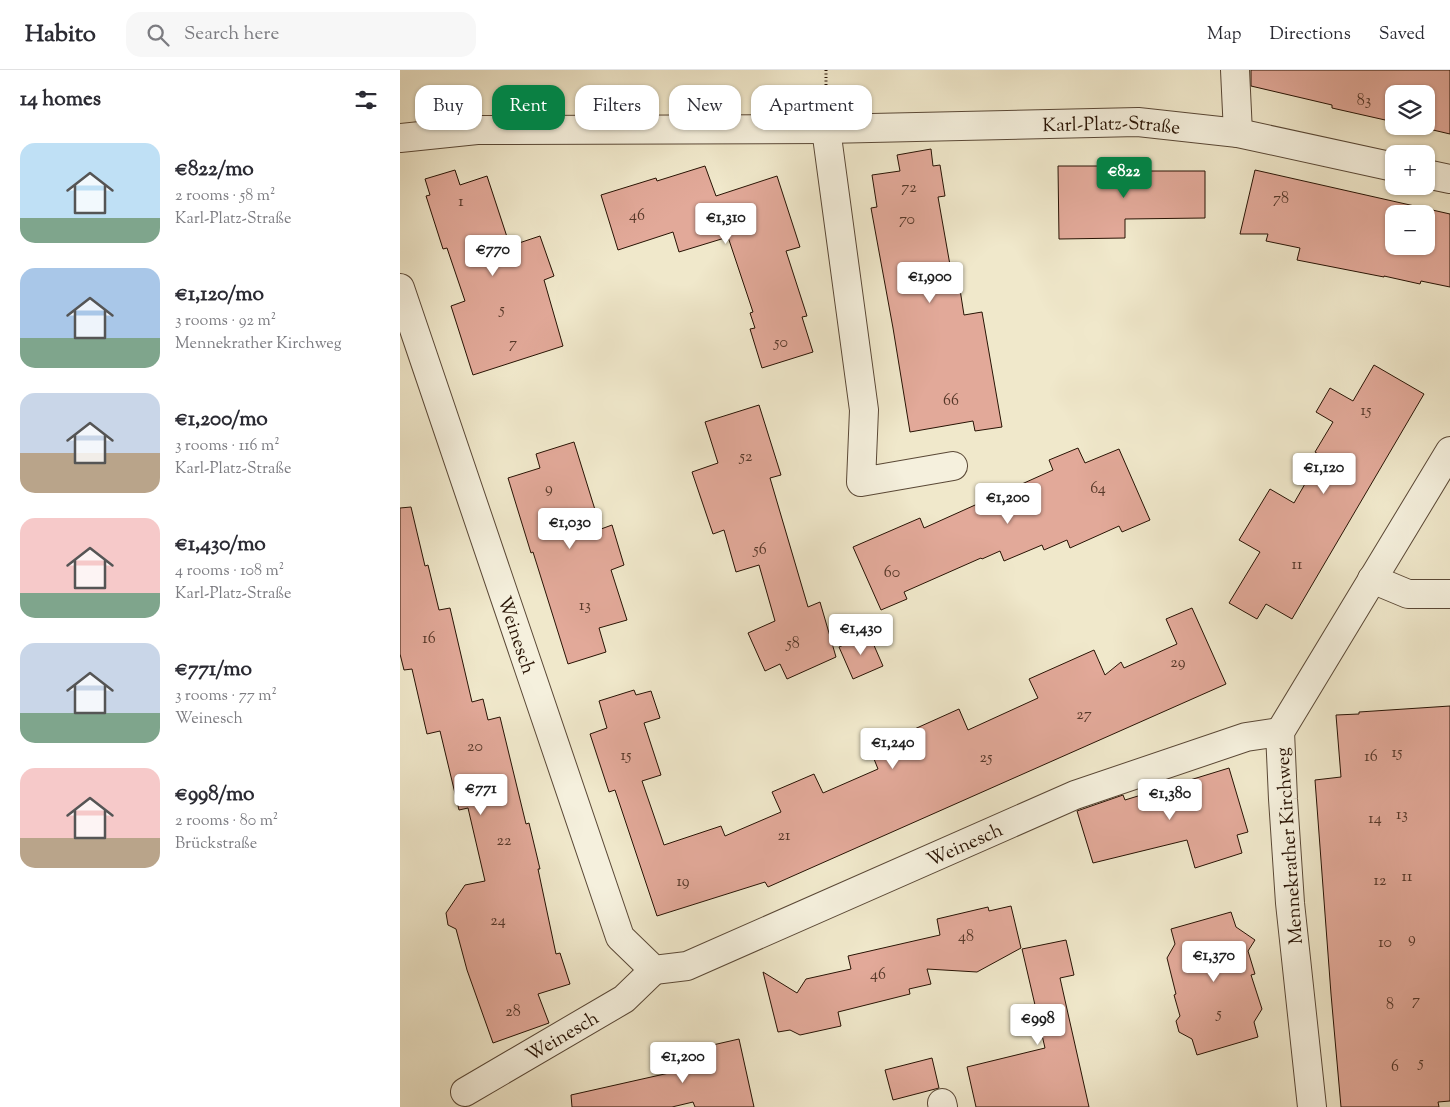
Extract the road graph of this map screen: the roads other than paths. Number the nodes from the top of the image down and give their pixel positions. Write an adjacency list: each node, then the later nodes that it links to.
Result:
1 (1235, 70): 5 (street)
2 (872, 128): 5 (street, Karl-Platz-Straße)
3 (751, 129): 6 (street, Karl-Platz-Straße)
4 (826, 130): 12 (street)
5 (1238, 133): 7 (street, Karl-Platz-Straße)
6 (400, 138)
7 (1385, 165)
8 (1435, 176): 9 (street)
9 (1450, 179)
10 (400, 288): 16 (street, Weinesch)
11 (1450, 451): 13 (street, Mennekrather Kirchweg)
12 (953, 466)
13 (1372, 579): 14 (street); 15 (street, Mennekrather Kirchweg)
14 (1450, 594)
15 (1280, 732): 16 (street, Weinesch); 18 (street, Mennekrather Kirchweg)
16 (654, 970): 17 (street, Weinesch)
17 (465, 1092)
18 (1312, 1107)

